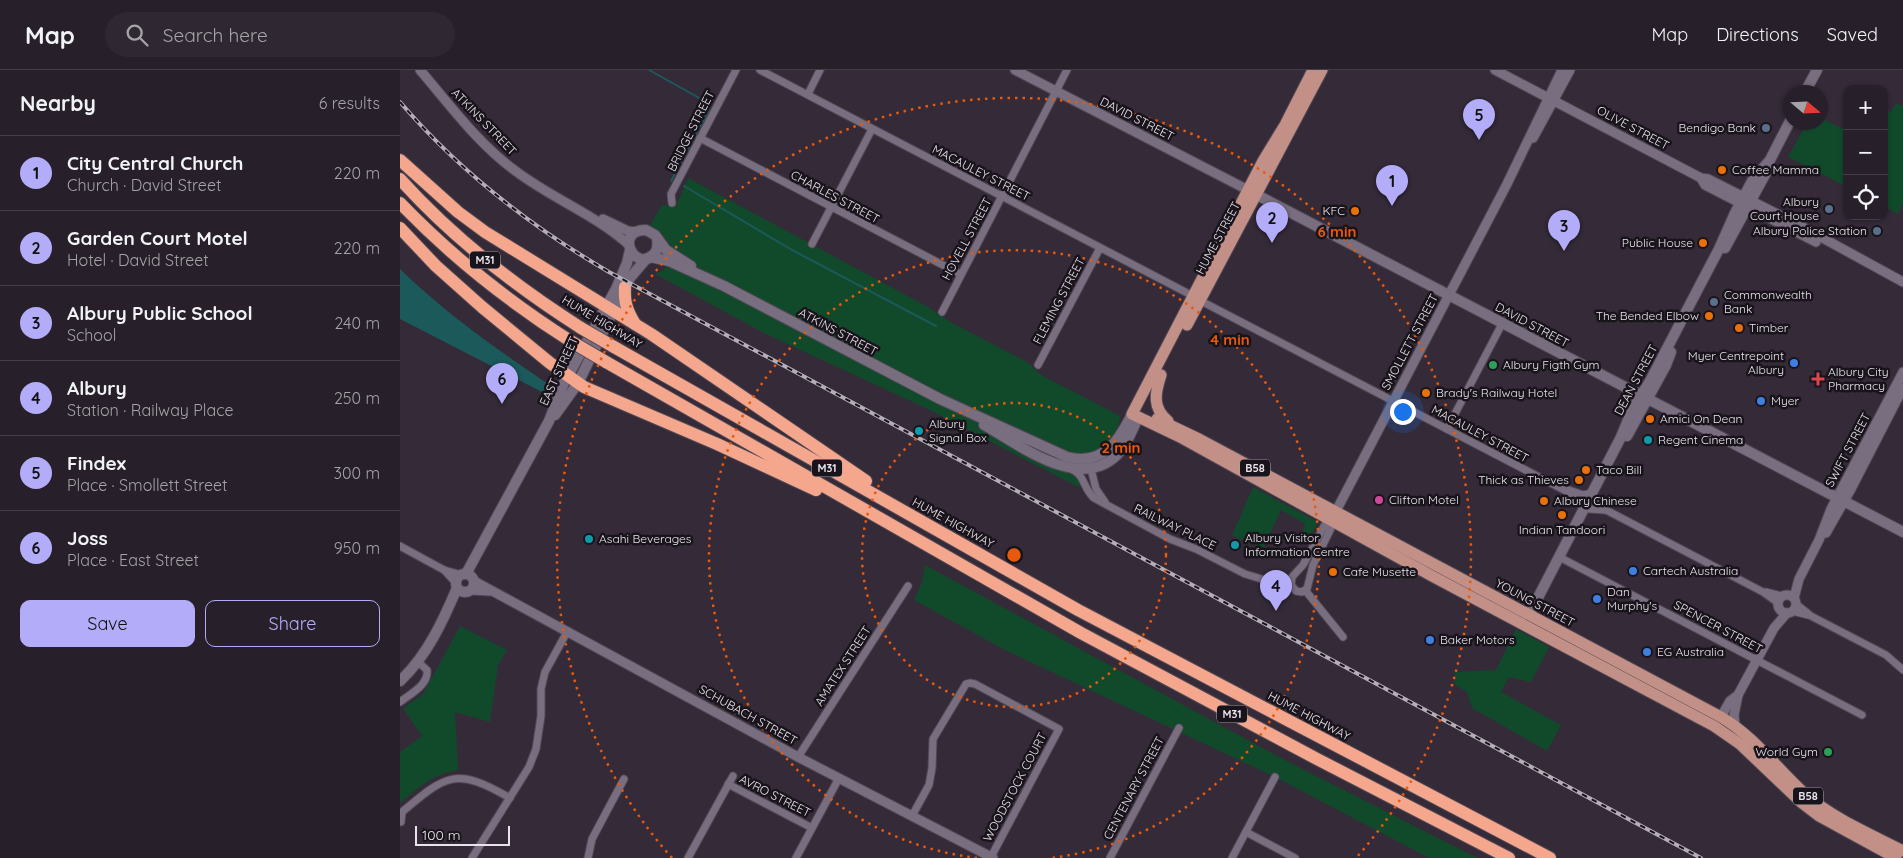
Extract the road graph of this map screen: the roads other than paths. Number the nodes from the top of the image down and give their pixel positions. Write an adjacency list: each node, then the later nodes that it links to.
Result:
1 (420, 70): 24 (street, ATKINS STREET)
2 (736, 70): 19 (street, BRIDGE STREET)
3 (760, 70): 15 (street, MACAULEY STREET)
4 (820, 70): 15 (street)
5 (1015, 70): 14 (street, DAVID STREET)
6 (1067, 70): 14 (street, HOVELL STREET)
7 (1313, 70): 22 (main road, HUME STREET / B58)
8 (1322, 70): 22 (main road, HUME STREET / B58)
9 (1495, 70): 16 (street, OLIVE STREET)
10 (1562, 70): 16 (street, SMOLLETT STREET)
11 (1570, 70): 16 (street, SMOLLETT STREET)
12 (1817, 70): 13 (main road)
13 (1809, 85)
14 (1056, 92): 22 (street, DAVID STREET); 23 (street, HOVELL STREET)
15 (808, 94): 17 (street, MACAULEY STREET)
16 (1551, 99): 25 (street, OLIVE STREET); 42 (street, SMOLLETT STREET)
17 (872, 129): 23 (street, MACAULEY STREET); 28 (street)
18 (1785, 130): 25 (main road, DEAN STREET)
19 (700, 138): 27 (street, BRIDGE STREET); 28 (street, CHARLES STREET)
20 (400, 160): 44 (highway)
21 (400, 179): 77 (highway, HUME HIGHWAY / M31, bridge)
22 (1253, 192): 42 (main road, DAVID STREET); 43 (main road, HUME STREET / B58)
23 (1002, 196): 34 (street, MACAULEY STREET); 37 (street, HOVELL STREET)
24 (562, 200): 30 (street, ATKINS STREET); 33 (street, ATKINS STREET)
25 (1746, 202): 35 (street, OLIVE STREET); 53 (main road, DEAN STREET)
26 (400, 203): 71 (highway, M31, bridge)
27 (672, 203)
28 (830, 208): 32 (street); 37 (street, CHARLES STREET)
29 (400, 228): 51 (highway)
30 (636, 232): 31 (main road); 33 (main road)
31 (657, 239): 36 (main road); 39 (main road, ATKINS STREET)
32 (812, 244)
33 (629, 248): 36 (main road); 44 (main road, EAST STREET)
34 (1100, 248): 43 (street, MACAULEY STREET); 48 (street, FLEMING STREET)
35 (1845, 254): 38 (street, OLIVE STREET); 41 (street, OLIVE STREET)
36 (648, 258): 39 (main road, ATKINS STREET); 40 (main road, EAST STREET)
37 (960, 274): 45 (street, HOVELL STREET)
38 (1903, 282)
39 (724, 286): 54 (main road, ATKINS STREET)
40 (625, 287): 44 (main road, EAST STREET); 46 (highway)
41 (1903, 287)
42 (1449, 295): 47 (main road, DAVID STREET); 55 (street, SMOLLETT STREET)
43 (1197, 298): 50 (main road, HUME STREET / B58); 55 (street, MACAULEY STREET); 56 (main road, HUME STREET / B58)
44 (610, 308): 46 (highway); 51 (main road, EAST STREET)
45 (942, 312)
46 (635, 324): 77 (highway)
47 (1502, 324): 53 (main road, DAVID STREET); 58 (street)
48 (1038, 365)
49 (1903, 372): 60 (street, SWIFT STREET)
50 (1161, 375): 56 (main road, HUME STREET / B58); 57 (main road, B58)
51 (573, 380): 71 (highway); 74 (main road, EAST STREET)
52 (1903, 388): 60 (street, SWIFT STREET)
53 (1644, 397): 64 (main road, DAVID STREET); 65 (main road, DEAN STREET)
54 (940, 400): 59 (main road, ATKINS STREET); 61 (main road, ATKINS STREET)
55 (1393, 401): 58 (street, MACAULEY STREET); 67 (street, SMOLLETT STREET)
56 (1136, 413): 57 (main road, YOUNG STREET / B58); 59 (main road, ATKINS STREET); 62 (main road); 67 (main road, YOUNG STREET / B58)
57 (1174, 425): 67 (main road, YOUNG STREET / B58)
58 (1447, 429): 63 (street, MACAULEY STREET)
59 (1023, 437): 62 (main road)
60 (1870, 442): 64 (street, SWIFT STREET)
61 (1063, 467): 62 (main road, ATKINS STREET); 66 (street, RAILWAY PLACE)
62 (1091, 469): 66 (street, RAILWAY PLACE)
63 (1564, 490): 65 (street, MACAULEY STREET); 65 (street, MACAULEY STREET)
64 (1841, 500): 68 (main road, DAVID STREET); 79 (street, SWIFT STREET)
65 (1590, 501): 70 (main road, DEAN STREET); 79 (street, MACAULEY STREET)
66 (1108, 505): 75 (street, RAILWAY PLACE)
67 (1333, 517): 72 (street); 73 (street); 80 (main road, YOUNG STREET / B58)
68 (1903, 532)
69 (400, 546): 74 (street, SCHUBACH STREET)
70 (1561, 558): 80 (main road, DEAN STREET); 83 (street, SPENCER STREET)
71 (958, 562): 115 (highway, M31)
72 (1296, 574): 73 (street); 75 (street)
73 (1309, 580): 78 (street)
74 (465, 582): 81 (street, SCHUBACH STREET); 84 (main road, EAST STREET)
75 (1290, 583): 78 (street)
76 (908, 586): 94 (street, AMATEX STREET)
77 (1041, 588): 116 (highway, HUME HIGHWAY / M31)
78 (1305, 590): 82 (street)
79 (1786, 603): 83 (street, SWIFT STREET); 85 (street, MACAULEY STREET)
80 (1530, 619): 90 (main road, YOUNG STREET / B58); 93 (main road, YOUNG STREET / B58)
81 (567, 632): 94 (street, SCHUBACH STREET); 100 (street)
82 (1343, 636)
83 (1756, 660): 87 (street, SWIFT STREET); 89 (street, SPENCER STREET)
84 (418, 662): 86 (main road, EAST STREET); 88 (street)
85 (1903, 670)
86 (400, 681)
87 (1738, 695): 90 (street, SWIFT STREET); 91 (street, SWIFT STREET)
88 (400, 702)
89 (1862, 716)
90 (1720, 717): 91 (main road, YOUNG STREET / B58); 93 (main road)
91 (1735, 726): 106 (main road, YOUNG STREET / B58)
92 (1179, 728): 112 (street, CENTENARY STREET)
93 (1724, 732): 117 (main road, YOUNG STREET / B58)
94 (798, 757): 97 (street, SCHUBACH STREET)
95 (733, 776): 99 (street)
96 (1275, 777): 105 (street)
97 (839, 778): 102 (street, SCHUBACH STREET); 104 (street)
98 (624, 779): 109 (street)
99 (728, 784): 104 (street, AVRO STREET); 110 (street)
100 (510, 798): 101 (street); 108 (street)
101 (401, 812): 103 (street)
102 (912, 816): 107 (street, SCHUBACH STREET); 107 (street, WOODSTOCK COURT)
103 (401, 822)
104 (812, 828): 111 (street)
105 (1246, 832): 113 (street); 114 (street)
106 (1903, 852): 117 (street)
107 (992, 857)
108 (472, 858)
109 (588, 858)
110 (688, 858)
111 (796, 858)
112 (1110, 858)
113 (1232, 858)
114 (1295, 858)
115 (1509, 858)
116 (1550, 858)
117 (1898, 858)

